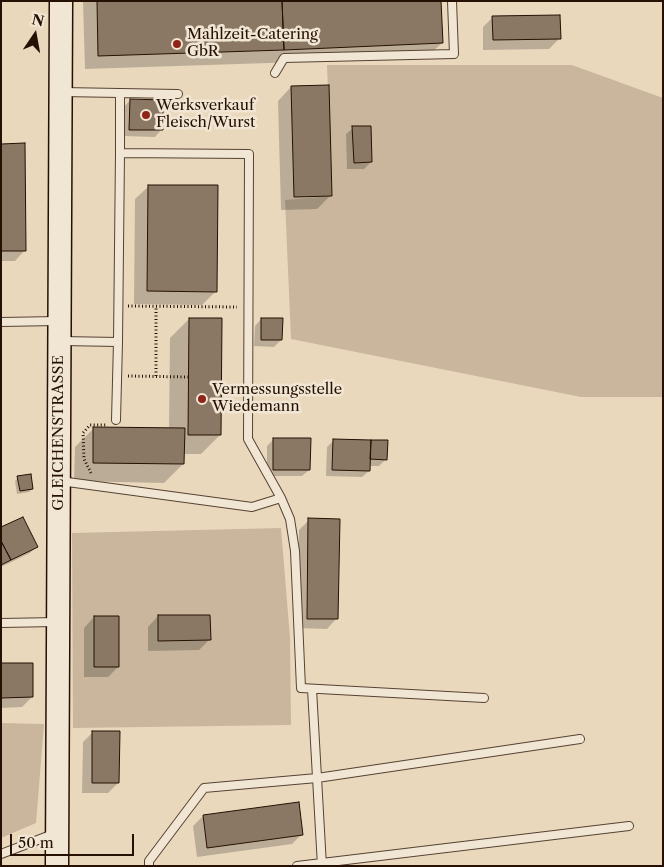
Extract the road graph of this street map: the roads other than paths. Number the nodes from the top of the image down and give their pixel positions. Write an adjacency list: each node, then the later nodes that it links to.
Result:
1 (60, 1): 4 (street, GLEICHENSTRASSE)
2 (452, 1): 3 (lane)
3 (275, 73)
4 (60, 92): 5 (lane); 9 (street, GLEICHENSTRASSE)
5 (120, 93): 6 (lane); 7 (lane)
6 (178, 94)
7 (120, 153): 10 (lane); 13 (lane)
8 (1, 322): 9 (lane)
9 (59, 331): 10 (lane); 12 (street, GLEICHENSTRASSE)
10 (118, 342): 11 (lane)
11 (116, 420)
12 (58, 480): 13 (lane); 14 (street, GLEICHENSTRASSE)
13 (281, 498): 16 (lane)
14 (59, 622): 15 (lane); 21 (street, GLEICHENSTRASSE)
15 (1, 623)
16 (312, 689): 17 (lane); 19 (lane)
17 (484, 698)
18 (580, 739): 19 (lane)
19 (317, 778): 23 (lane); 25 (lane)
20 (629, 826): 23 (lane)
21 (58, 832): 22 (lane); 24 (street, GLEICHENSTRASSE)
22 (1, 854)
23 (322, 864): 26 (lane)
24 (57, 866)
25 (149, 866)
26 (297, 866)

